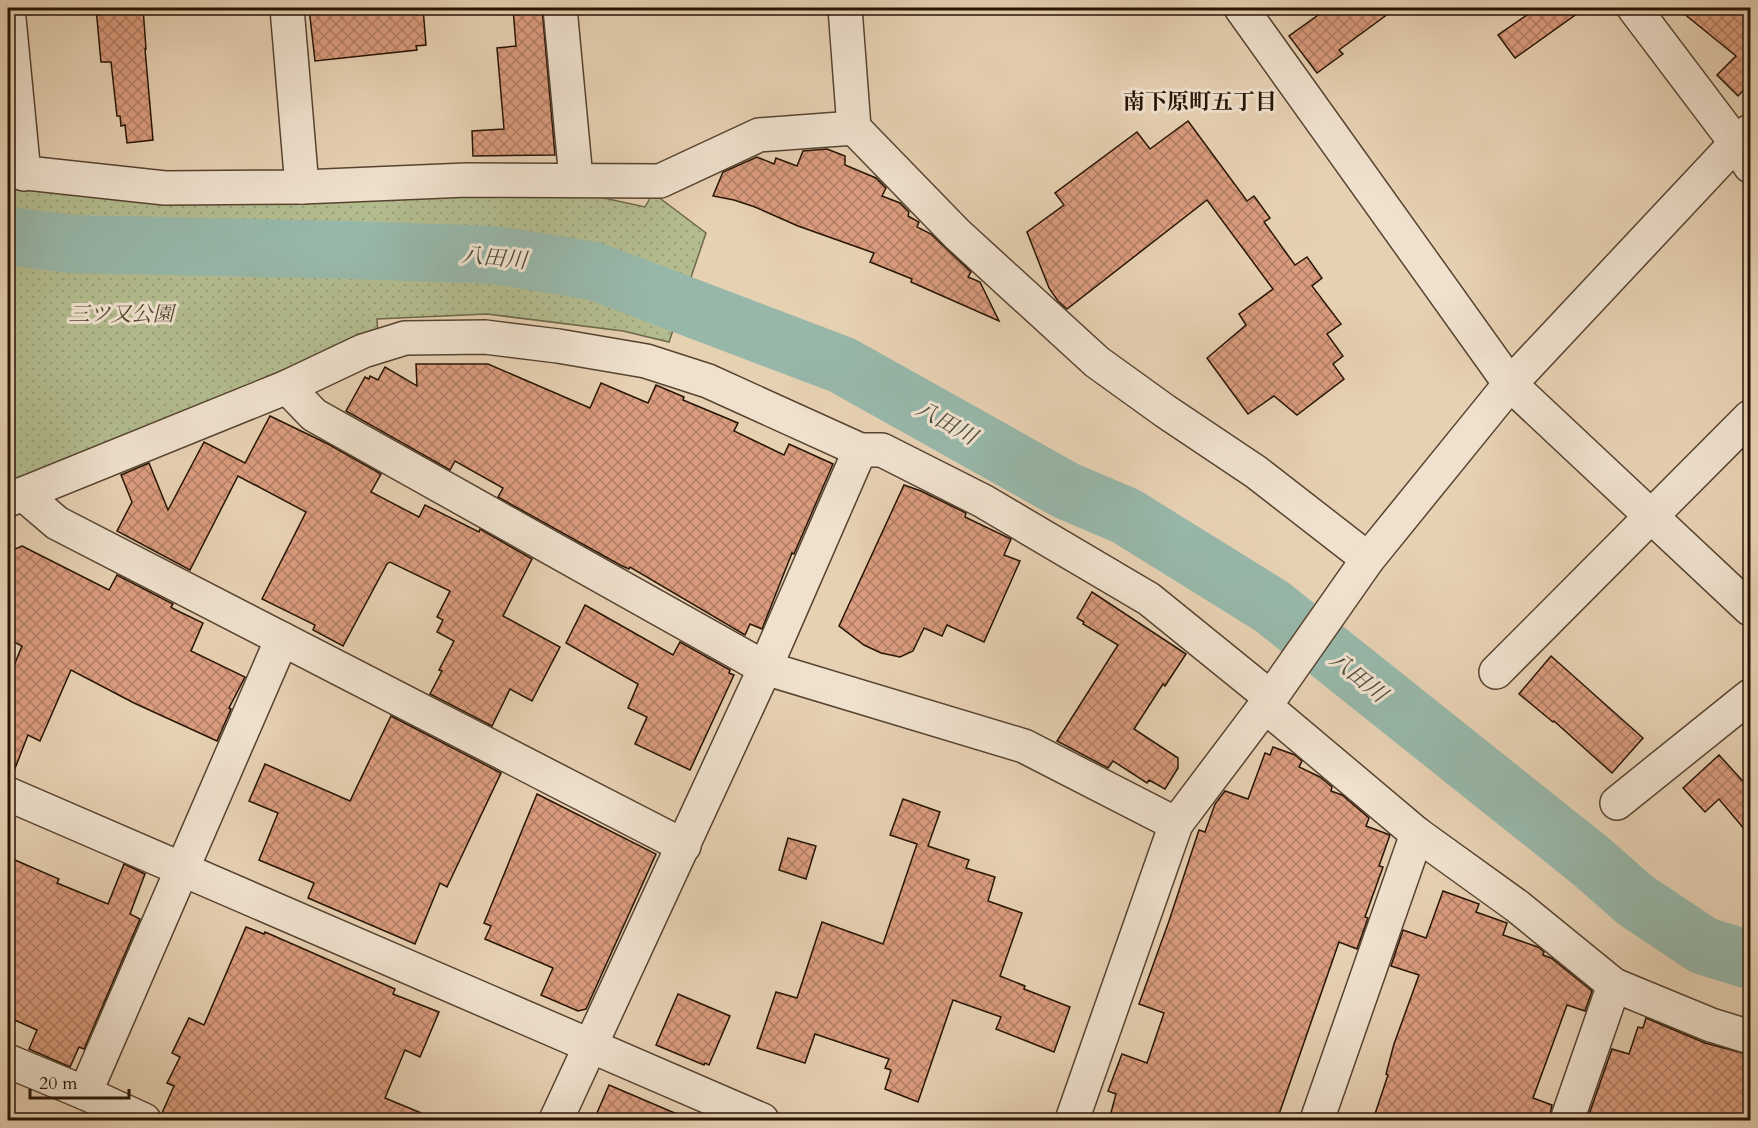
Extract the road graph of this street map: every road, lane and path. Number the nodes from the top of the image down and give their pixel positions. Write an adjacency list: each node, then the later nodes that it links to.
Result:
1 (8, 8): 9 (street)
2 (287, 8): 11 (street)
3 (560, 8): 10 (street)
4 (845, 8): 7 (street)
5 (1241, 8): 12 (street)
6 (1634, 8): 8 (street)
7 (854, 128): 10 (street); 18 (street)
8 (1746, 147): 12 (street)
9 (16, 173): 11 (street)
10 (576, 179): 11 (street)
11 (302, 187)
12 (1510, 384): 17 (street); 18 (street)
13 (286, 387): 15 (street); 16 (street); 21 (street)
14 (1750, 417): 17 (street)
15 (860, 450): 21 (street); 24 (street)
16 (15, 497): 20 (street)
17 (1652, 515): 19 (street); 22 (street)
18 (1368, 559): 24 (street)
19 (1750, 609)
20 (282, 639): 29 (street); 30 (street)
21 (765, 668): 27 (street); 29 (street)
22 (1496, 672)
23 (1750, 696): 26 (street)
24 (1271, 697): 27 (street); 28 (street)
25 (8, 794): 30 (street)
26 (1617, 803)
27 (1176, 824): 39 (street)
28 (1417, 834): 31 (street); 40 (street)
29 (684, 846): 33 (street)
30 (183, 871): 33 (street); 35 (street)
31 (1614, 985): 32 (street); 41 (street)
32 (1750, 1037)
33 (590, 1048): 37 (street); 38 (street)
34 (8, 1061): 35 (street)
35 (86, 1093): 36 (street)
36 (144, 1120)
37 (556, 1120)
38 (762, 1120)
39 (1072, 1120)
40 (1317, 1120)
41 (1567, 1120)

